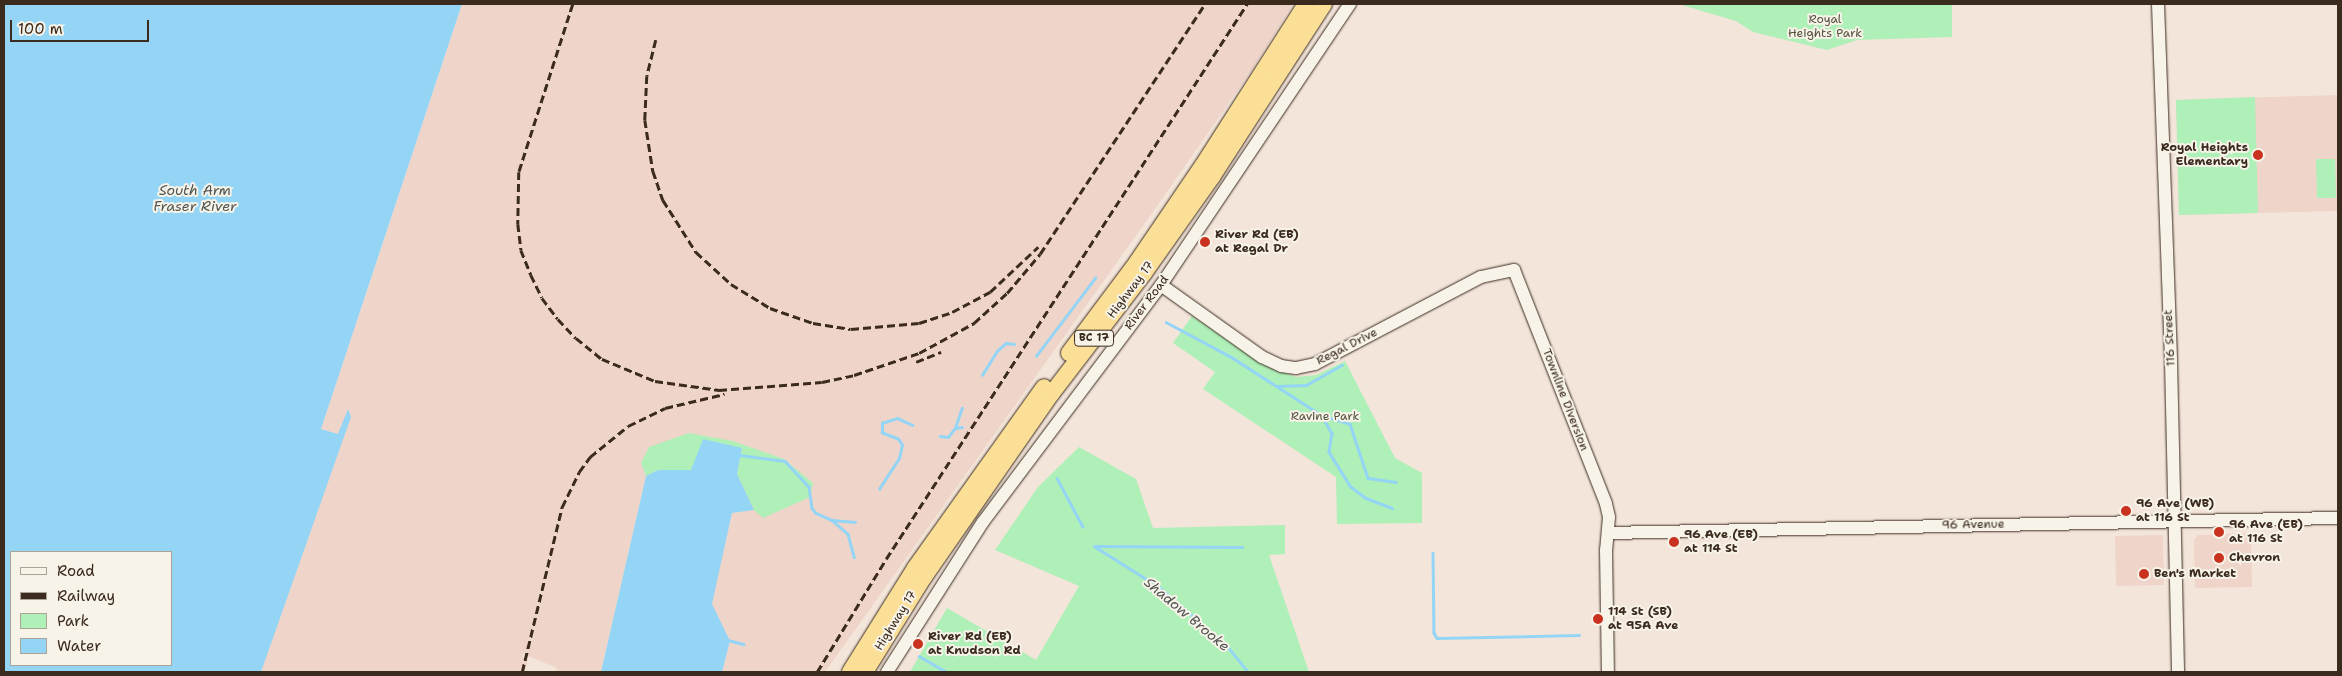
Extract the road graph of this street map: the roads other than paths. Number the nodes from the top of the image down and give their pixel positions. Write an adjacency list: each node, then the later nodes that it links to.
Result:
1 (1306, 4): 10 (highway, Highway 17 / BC 17)
2 (1324, 4): 11 (highway, Highway 17 / BC 17)
3 (1350, 4): 6 (street, River Road)
4 (2158, 4): 8 (street, 116 Street)
5 (1514, 270): 6 (street, Regal Drive); 9 (street, Townline Diversion)
6 (1161, 284): 12 (street, River Road)
7 (2338, 518): 8 (street, 96 Avenue)
8 (2176, 521): 9 (street, 96 Avenue); 14 (street, 116 Street)
9 (1608, 533): 13 (street, Townline Diversion)
10 (850, 672)
11 (864, 672)
12 (887, 672)
13 (1608, 672)
14 (2178, 672)

